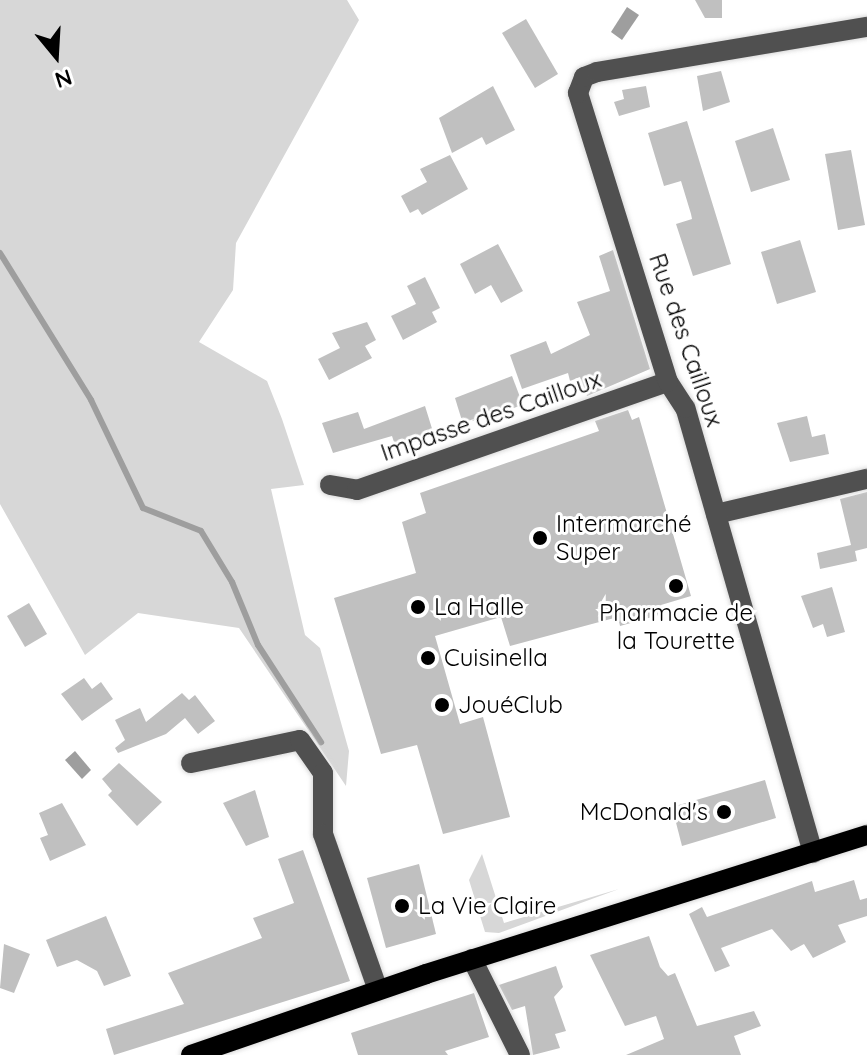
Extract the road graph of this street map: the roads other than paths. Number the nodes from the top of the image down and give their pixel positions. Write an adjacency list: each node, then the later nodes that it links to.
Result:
1 (867, 27): 2 (street, Rue des Cailloux)
2 (668, 382): 4 (street, Impasse des Cailloux); 5 (street, Rue des Cailloux)
3 (867, 479): 5 (street)
4 (330, 485)
5 (716, 514): 8 (street, Rue des Cailloux)
6 (191, 763): 10 (street)
7 (867, 835): 8 (main road)
8 (813, 853): 9 (main road)
9 (472, 959): 10 (main road); 12 (street)
10 (378, 990): 11 (main road)
11 (191, 1055)
12 (520, 1055)

